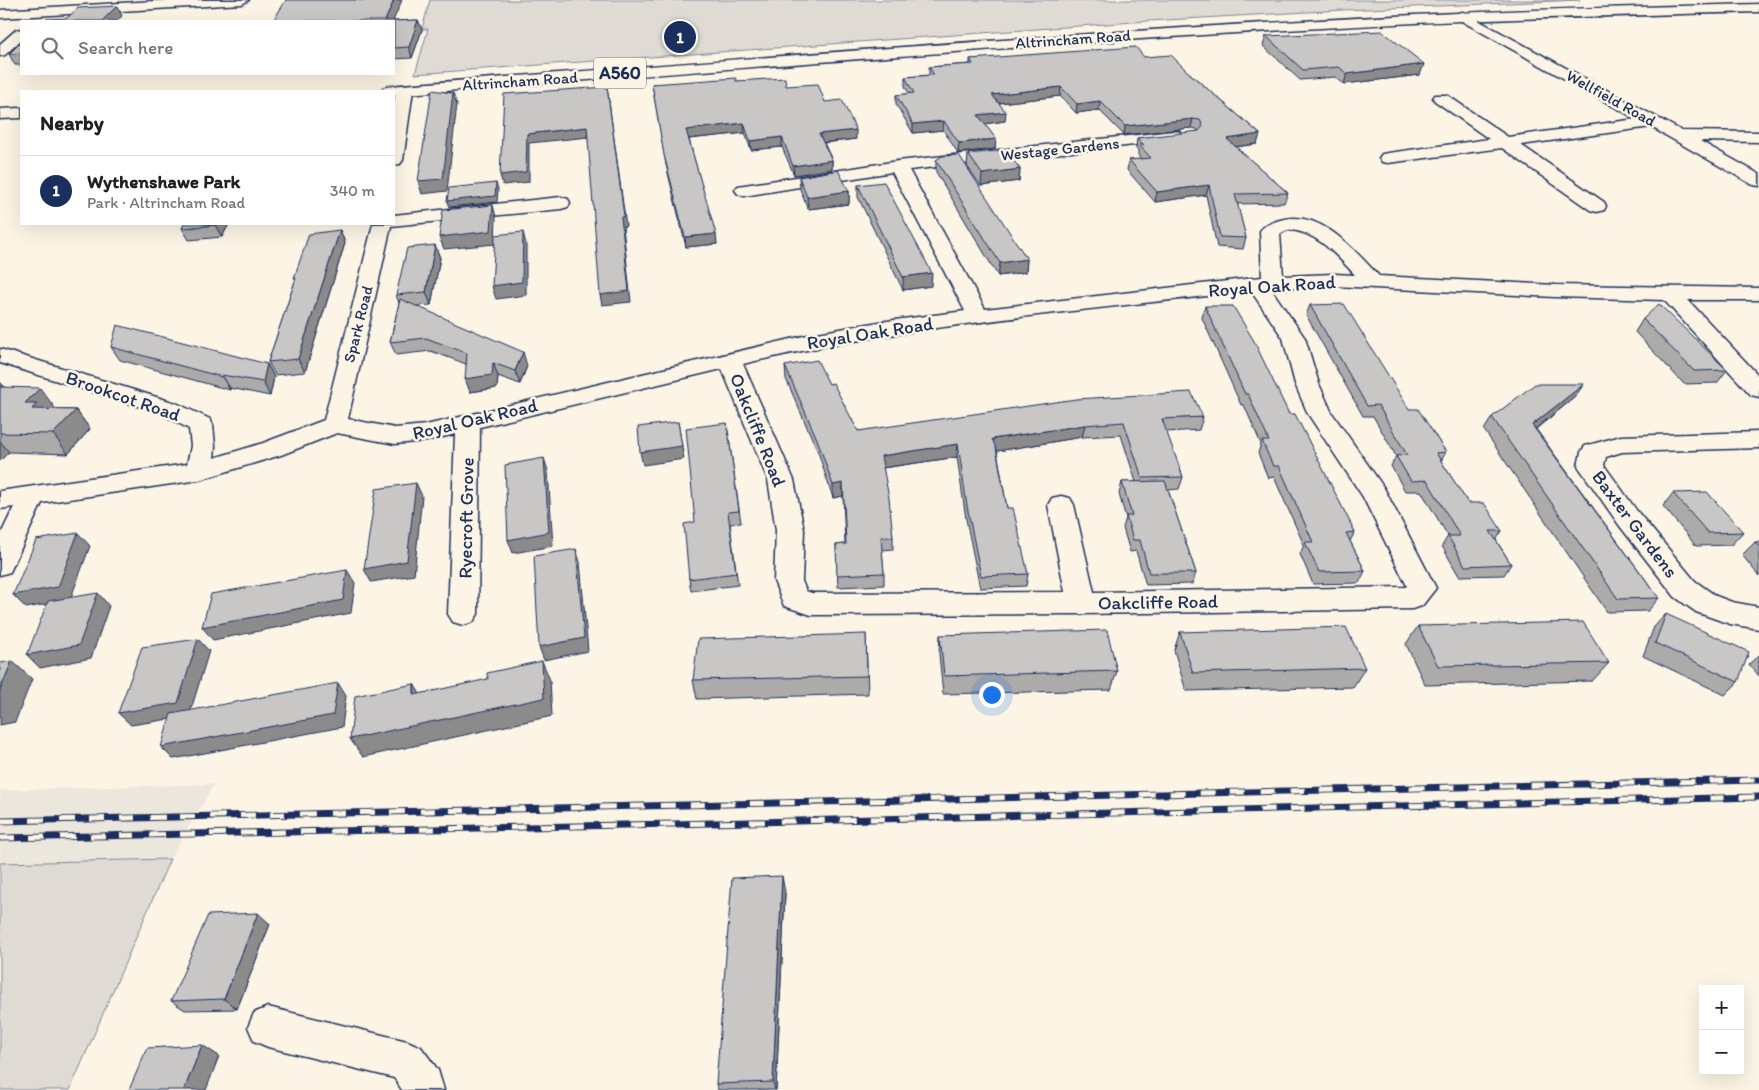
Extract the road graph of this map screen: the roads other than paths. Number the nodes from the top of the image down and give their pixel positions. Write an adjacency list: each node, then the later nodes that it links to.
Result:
1 (242, 0): 4 (main road)
2 (1759, 8): 5 (main road, Altrincham Road / A560)
3 (0, 14): 4 (main road)
4 (39, 16)
5 (1463, 16): 8 (main road, Altrincham Road / A560); 12 (main road, Wellfield Road)
6 (20, 34): 7 (main road)
7 (0, 52)
8 (397, 91): 15 (main road)
9 (1442, 98): 17 (main road)
10 (20, 113): 11 (main road)
11 (0, 114)
12 (1654, 122): 14 (main road, Wellfield Road); 17 (main road)
13 (1192, 135): 19 (main road, Westage Gardens)
14 (1680, 136): 16 (main road); 20 (main road, Wellfield Road)
15 (395, 137)
16 (1759, 137)
17 (1505, 142): 18 (main road); 23 (main road)
18 (1388, 158)
19 (898, 166): 21 (main road, Westage Gardens); 30 (main road)
20 (1759, 181)
21 (744, 190)
22 (561, 203): 24 (main road)
23 (1597, 206)
24 (395, 221)
25 (382, 225): 35 (main road, Spark Road)
26 (1373, 282): 27 (main road, Royal Oak Road); 27 (main road); 28 (main road, Royal Oak Road)
27 (1265, 284): 30 (main road, Royal Oak Road); 42 (main road, Oakcliffe Road)
28 (1670, 294): 29 (main road, Royal Oak Road); 33 (main road)
29 (1759, 294)
30 (978, 316): 32 (main road, Royal Oak Road)
31 (0, 356): 37 (main road, Brookcot Road)
32 (730, 360): 34 (main road, Royal Oak Road); 42 (main road, Oakcliffe Road)
33 (1759, 390)
34 (468, 422): 35 (main road, Royal Oak Road); 43 (main road, Ryecroft Grove)
35 (334, 425): 37 (main road)
36 (1759, 440): 44 (main road, Baxter Gardens)
37 (199, 470): 38 (main road)
38 (33, 495): 39 (main road); 41 (main road)
39 (0, 500)
40 (1061, 505): 42 (main road)
41 (0, 565)
42 (1082, 603)
43 (463, 614)
44 (1759, 618)
45 (268, 1027): 46 (main road)
46 (423, 1090)

